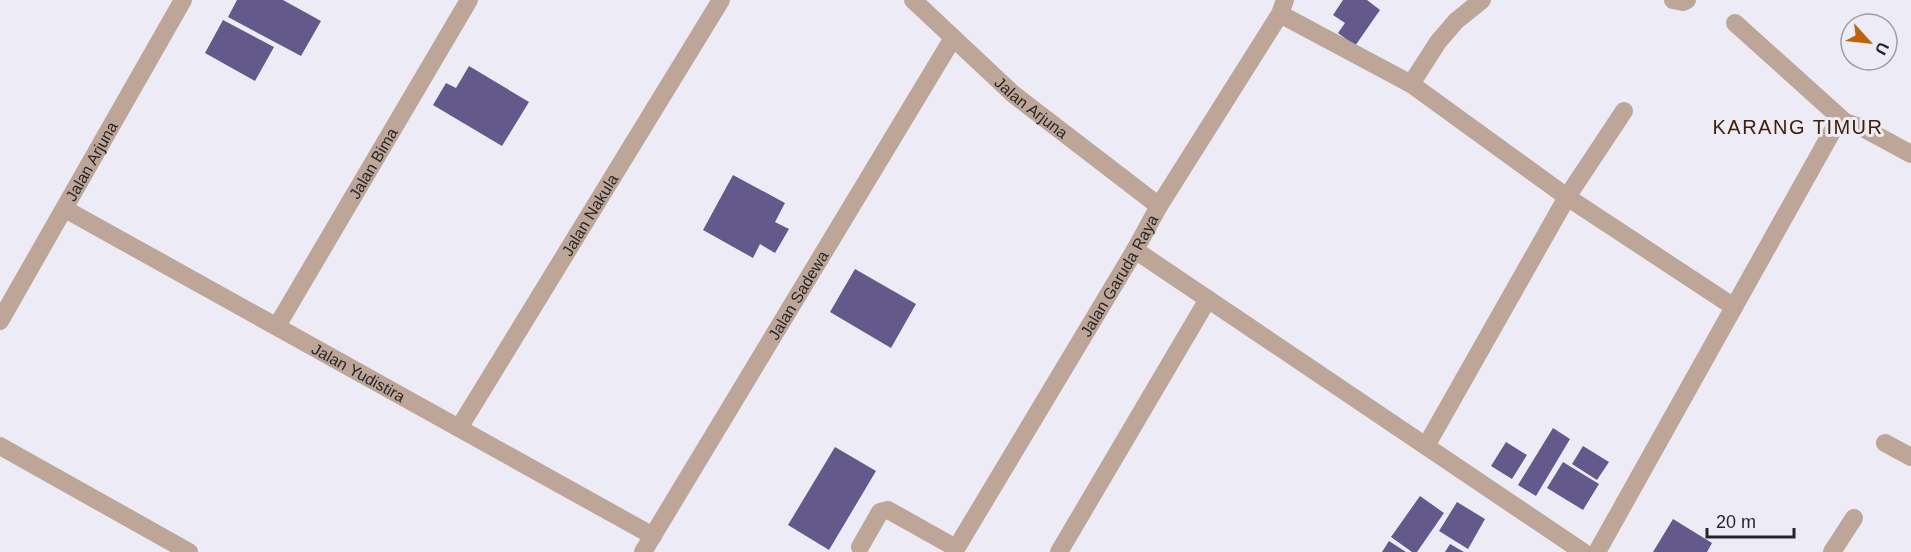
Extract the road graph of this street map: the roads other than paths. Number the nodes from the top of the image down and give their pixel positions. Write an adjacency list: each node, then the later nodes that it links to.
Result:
1 (183, 0): 15 (street, Jalan Arjuna)
2 (469, 0): 20 (street, Jalan Bima)
3 (722, 0): 21 (street, Jalan Nakula)
4 (913, 0): 8 (street, Jalan Arjuna)
5 (1482, 0): 9 (street)
6 (1283, 7): 9 (street); 14 (street, Jalan Garuda Raya)
7 (1736, 23): 11 (street)
8 (953, 38): 14 (street, Jalan Arjuna); 27 (street, Jalan Sadewa)
9 (1411, 84): 13 (street)
10 (1624, 111): 13 (street)
11 (1845, 122): 12 (street); 18 (street)
12 (1911, 154)
13 (1567, 197): 18 (street); 24 (street)
14 (1159, 206): 16 (street, Jalan Garuda Raya)
15 (65, 209): 19 (street, Jalan Arjuna); 20 (street, Jalan Yudistira)
16 (1136, 250): 17 (street); 29 (street, Jalan Garuda Raya)
17 (1208, 299): 24 (street); 32 (street)
18 (1734, 307): 34 (street)
19 (0, 321)
20 (277, 326): 21 (street, Jalan Yudistira)
21 (459, 428): 27 (street, Jalan Yudistira)
22 (1886, 443): 25 (street)
23 (0, 446): 30 (street)
24 (1426, 446): 33 (street)
25 (1911, 457)
26 (1854, 518): 35 (street)
27 (653, 536): 31 (street, Jalan Sadewa)
28 (860, 547): 29 (street)
29 (955, 550)
30 (189, 552)
31 (643, 552)
32 (1059, 552)
33 (1582, 552)
34 (1597, 552)
35 (1832, 552)

